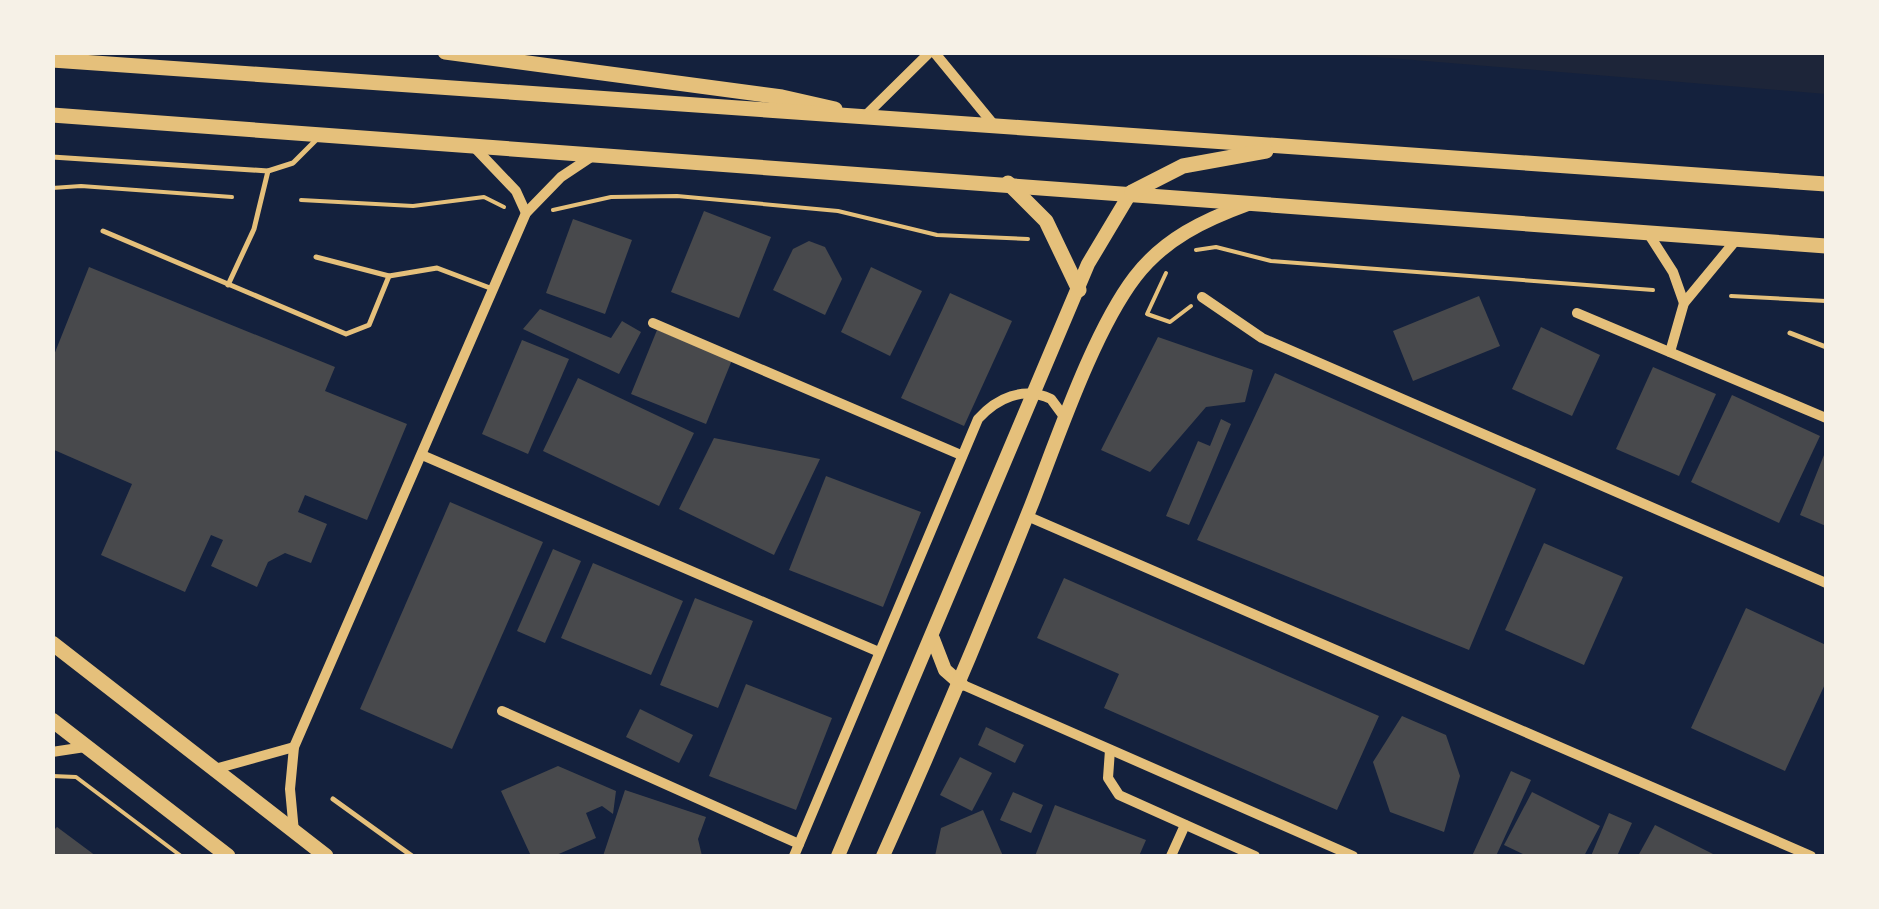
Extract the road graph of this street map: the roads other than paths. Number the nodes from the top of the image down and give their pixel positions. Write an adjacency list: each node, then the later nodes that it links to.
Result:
1 (445, 52): 5 (main road)
2 (932, 52): 5 (street); 6 (street)
3 (52, 60): 5 (main road)
4 (52, 115): 7 (main road)
5 (863, 118): 6 (main road)
6 (994, 125): 9 (main road)
7 (320, 135): 8 (main road); 12 (lane)
8 (470, 144): 10 (main road); 17 (street)
9 (1300, 147): 14 (main road); 15 (main road)
10 (599, 152): 13 (main road); 17 (street)
11 (52, 156): 12 (lane)
12 (268, 172): 24 (lane)
13 (1008, 183): 15 (main road); 26 (main road)
14 (1826, 184)
15 (1131, 192): 16 (main road); 26 (street)
16 (1254, 202): 19 (main road); 36 (street)
17 (526, 213): 25 (street)
18 (102, 231): 24 (lane)
19 (1647, 233): 20 (main road); 28 (street)
20 (1737, 239): 21 (main road); 28 (street)
21 (1826, 246)
22 (316, 257): 23 (lane)
23 (389, 276): 24 (lane); 25 (lane)
24 (228, 285)
25 (493, 290): 37 (street)
26 (1078, 290): 34 (street)
27 (1202, 296): 40 (street)
28 (1684, 303): 33 (street)
29 (1577, 313): 33 (street)
30 (654, 323): 38 (street)
31 (1790, 333): 32 (lane)
32 (1826, 347)
33 (1670, 352): 35 (street)
34 (1036, 393): 36 (street); 38 (street); 41 (street)
35 (1826, 418)
36 (1066, 419): 39 (street)
37 (422, 454): 43 (street); 48 (street)
38 (961, 455): 43 (street)
39 (1027, 516): 44 (street); 66 (street)
40 (1826, 583)
41 (933, 638): 44 (street); 61 (street)
42 (52, 643): 51 (main road)
43 (879, 652): 55 (street)
44 (961, 684): 49 (street); 62 (street)
45 (502, 710): 55 (street)
46 (52, 720): 47 (main road)
47 (86, 747): 50 (street); 57 (main road)
48 (294, 747): 51 (street); 54 (street)
49 (1110, 750): 53 (street); 65 (street)
50 (52, 752)
51 (215, 769): 54 (main road)
52 (334, 798): 59 (lane)
53 (1185, 826): 56 (street); 63 (street)
54 (294, 832): 58 (main road)
55 (800, 844): 60 (street)
56 (1230, 851): 64 (street)
57 (228, 856)
58 (326, 856)
59 (412, 856)
60 (794, 856)
61 (838, 856)
62 (883, 856)
63 (1171, 856)
64 (1256, 856)
65 (1353, 856)
66 (1812, 856)

